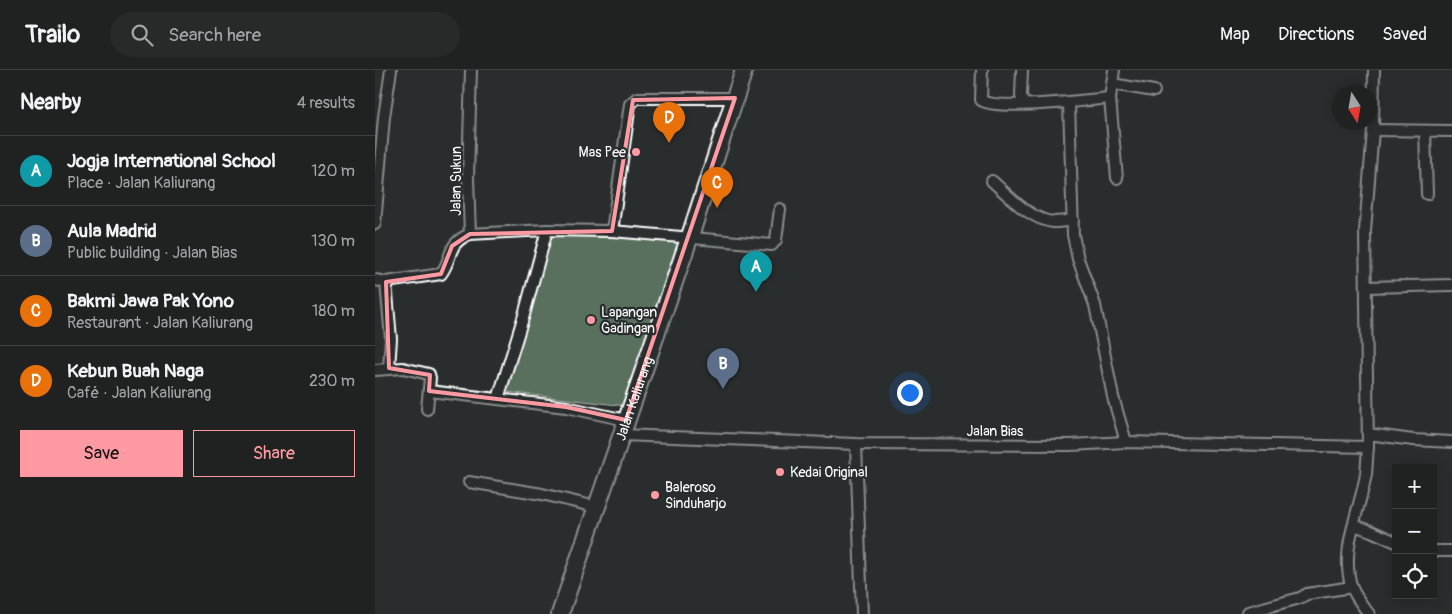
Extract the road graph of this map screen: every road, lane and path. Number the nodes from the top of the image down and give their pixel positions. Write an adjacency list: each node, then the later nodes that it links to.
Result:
1 (391, 70): 15 (street)
2 (471, 70): 27 (street, Jalan Sukun)
3 (744, 70): 11 (main road, Jalan Kaliurang)
4 (982, 70): 14 (street)
5 (1022, 70): 14 (street)
6 (1114, 70): 8 (street)
7 (1374, 70): 9 (street)
8 (1112, 84): 10 (street); 12 (street)
9 (1374, 85)
10 (1153, 91)
11 (735, 98): 26 (street); 28 (main road, Jalan Kaliurang)
12 (1110, 98): 13 (street); 19 (street)
13 (1069, 102): 14 (street); 23 (street)
14 (1024, 104)
15 (379, 117): 24 (street)
16 (1373, 130): 17 (street); 32 (street)
17 (1425, 131): 18 (street); 21 (street)
18 (1452, 131)
19 (1117, 178)
20 (992, 181): 23 (street)
21 (1427, 194)
22 (780, 209): 28 (street)
23 (1073, 220): 40 (street)
24 (375, 224)
25 (547, 230): 26 (street); 27 (street); 36 (street)
26 (612, 231): 28 (street)
27 (469, 234): 30 (street, Jalan Sukun)
28 (689, 238): 38 (main road, Jalan Kaliurang)
29 (375, 280): 30 (street, Jalan Sukun)
30 (386, 282): 33 (street)
31 (1452, 285): 32 (street)
32 (1366, 287): 39 (street)
33 (389, 368): 34 (street); 35 (street)
34 (375, 370)
35 (429, 391): 36 (street, Jalan Bias); 37 (street)
36 (498, 399): 38 (street, Jalan Bias)
37 (427, 409)
38 (624, 428): 42 (street, Jalan Bias); 45 (main road, Jalan Kaliurang)
39 (1368, 434): 41 (street); 43 (street)
40 (1126, 442): 42 (street, Jalan Bias); 43 (street, Jalan Bias)
41 (1452, 442)
42 (856, 444): 53 (street)
43 (1368, 447): 46 (street)
44 (469, 482): 45 (street)
45 (596, 507): 52 (main road, Jalan Kaliurang)
46 (1354, 526): 47 (street); 50 (street)
47 (1392, 540)
48 (1437, 551): 49 (street)
49 (1452, 551)
50 (1352, 586): 51 (street); 54 (street)
51 (1248, 612)
52 (560, 614)
53 (862, 614)
54 (1369, 614)

